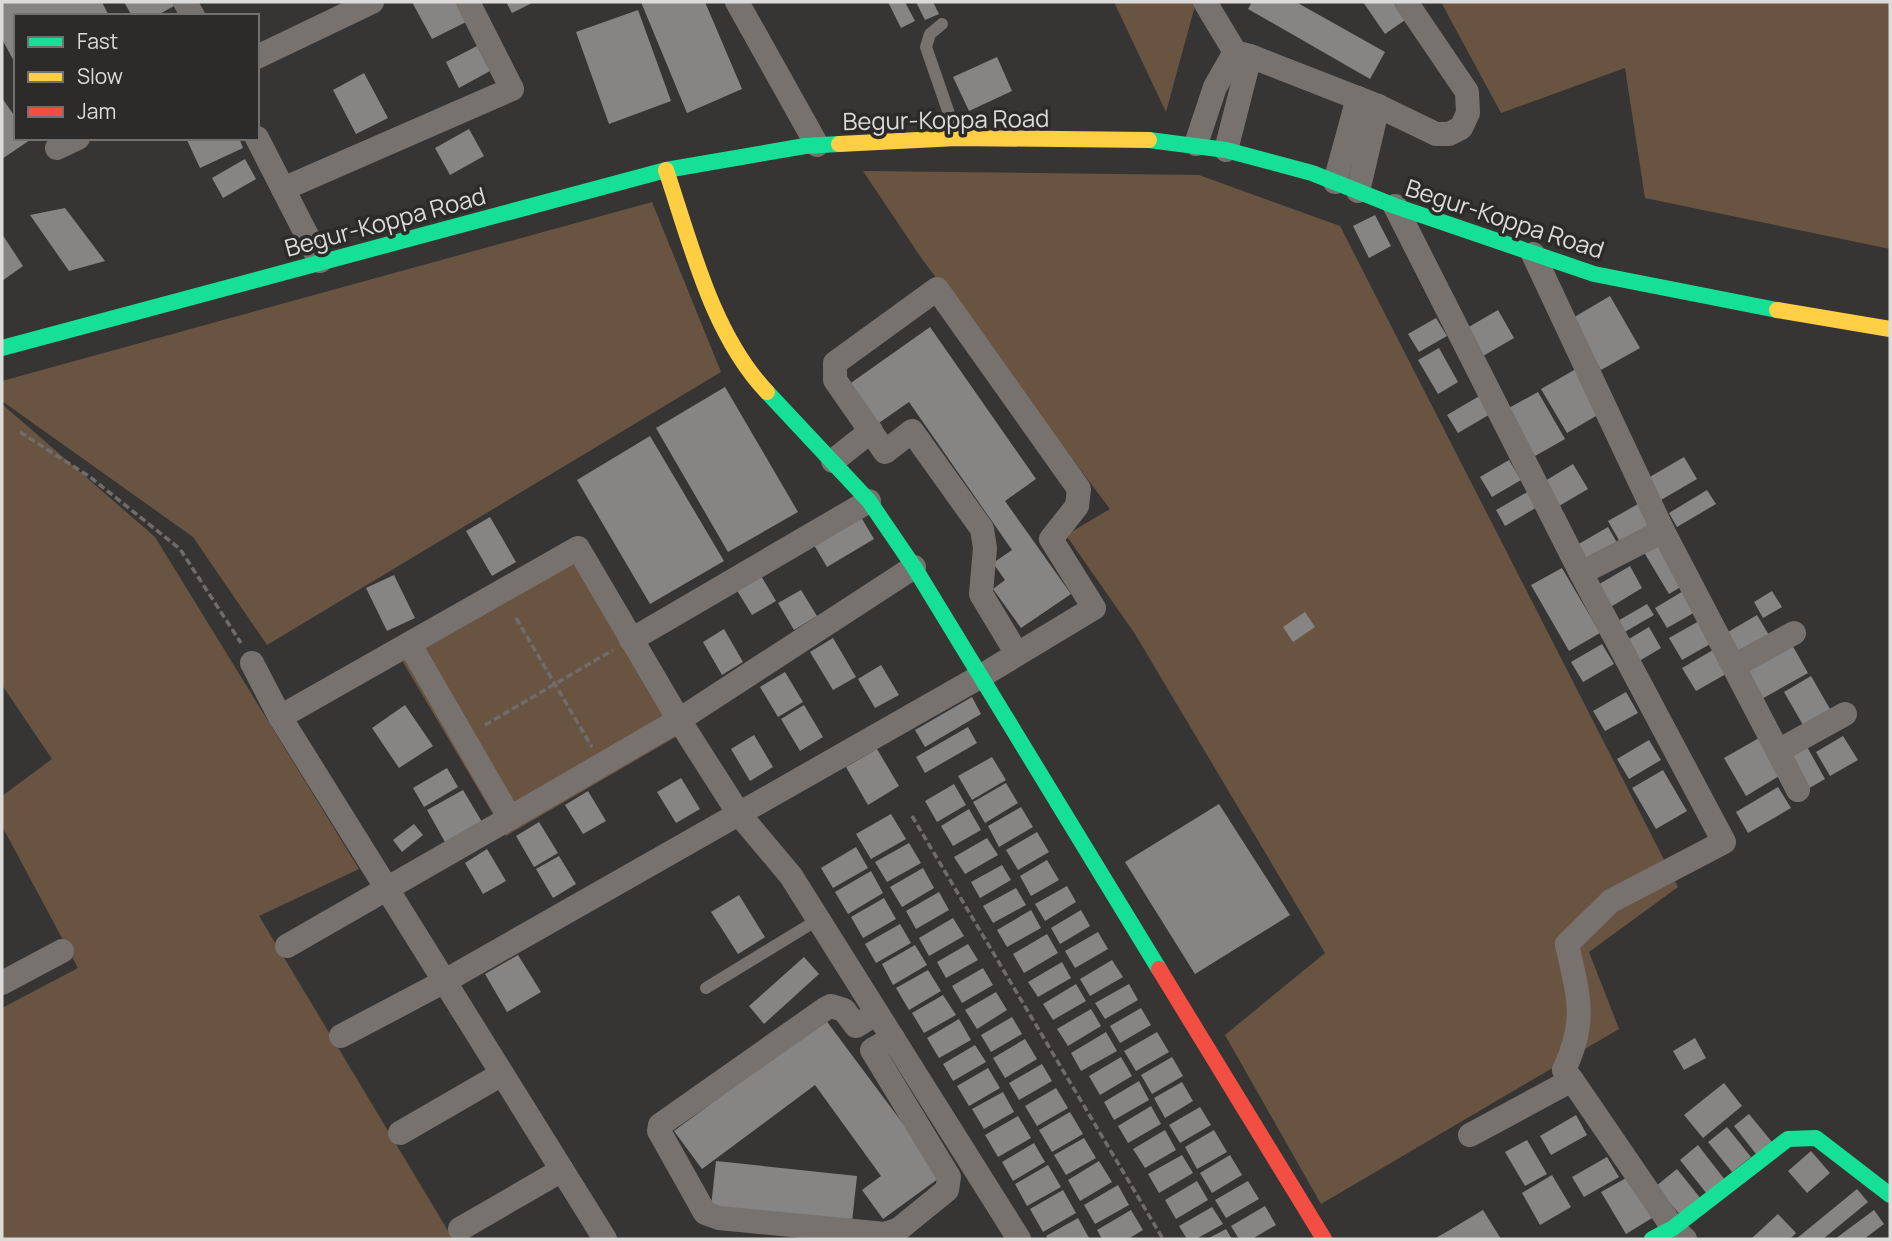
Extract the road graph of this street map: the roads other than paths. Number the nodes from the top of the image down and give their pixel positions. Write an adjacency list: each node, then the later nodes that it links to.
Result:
1 (372, 2): 8 (street)
2 (468, 2): 17 (street)
3 (737, 2): 13 (street)
4 (1205, 2): 7 (street)
5 (1406, 2): 9 (street)
6 (942, 24): 10 (lane)
7 (1243, 54): 9 (street); 12 (street); 14 (street)
8 (259, 56)
9 (1368, 102): 16 (street)
10 (957, 138): 12 (main road, Begur-Koppa Road); 13 (main road, Begur-Koppa Road)
11 (258, 140): 17 (street)
12 (1196, 144): 14 (main road, Begur-Koppa Road)
13 (817, 145): 15 (main road, Begur-Koppa Road)
14 (1226, 150): 16 (main road, Begur-Koppa Road)
15 (666, 170): 20 (main road, Begur-Koppa Road); 24 (main road)
16 (1346, 187): 18 (main road, Begur-Koppa Road)
17 (283, 188): 20 (street)
18 (1395, 206): 19 (main road, Begur-Koppa Road); 28 (street)
19 (1533, 254): 21 (main road, Begur-Koppa Road); 26 (street)
20 (320, 261): 22 (main road, Begur-Koppa Road)
21 (1890, 329)
22 (2, 348)
23 (871, 431): 24 (street); 32 (street); 32 (street)
24 (833, 461): 25 (main road)
25 (869, 501): 27 (main road); 30 (street)
26 (1663, 530): 28 (street); 34 (street)
27 (915, 567): 35 (main road); 38 (street)
28 (1581, 573): 54 (street)
29 (1794, 632): 34 (street)
30 (631, 640): 31 (street); 38 (street)
31 (410, 645): 37 (street); 42 (street)
32 (1017, 654): 35 (street)
33 (252, 663): 37 (street)
34 (1734, 666): 39 (street)
35 (983, 675): 41 (street); 63 (main road)
36 (1845, 714): 39 (street)
37 (280, 717): 43 (street)
38 (679, 720): 41 (street); 42 (street)
39 (1778, 751): 40 (street)
40 (1798, 790)
41 (739, 814): 44 (street); 47 (street)
42 (510, 818): 43 (street)
43 (387, 889): 45 (street); 47 (street)
44 (819, 919): 49 (lane); 50 (street)
45 (287, 946)
46 (62, 951): 48 (street)
47 (445, 981): 51 (street); 53 (street)
48 (2, 983)
49 (706, 988)
50 (867, 1019): 52 (street); 52 (street)
51 (341, 1036)
52 (883, 1044): 62 (street)
53 (502, 1073): 55 (street); 57 (street)
54 (1572, 1080): 56 (street); 60 (street)
55 (400, 1133)
56 (1470, 1135)
57 (562, 1171): 59 (street); 61 (street)
58 (1890, 1195): 60 (main road)
59 (460, 1229)
60 (1670, 1235)
61 (605, 1239)
62 (1019, 1239)
63 (1324, 1239)

